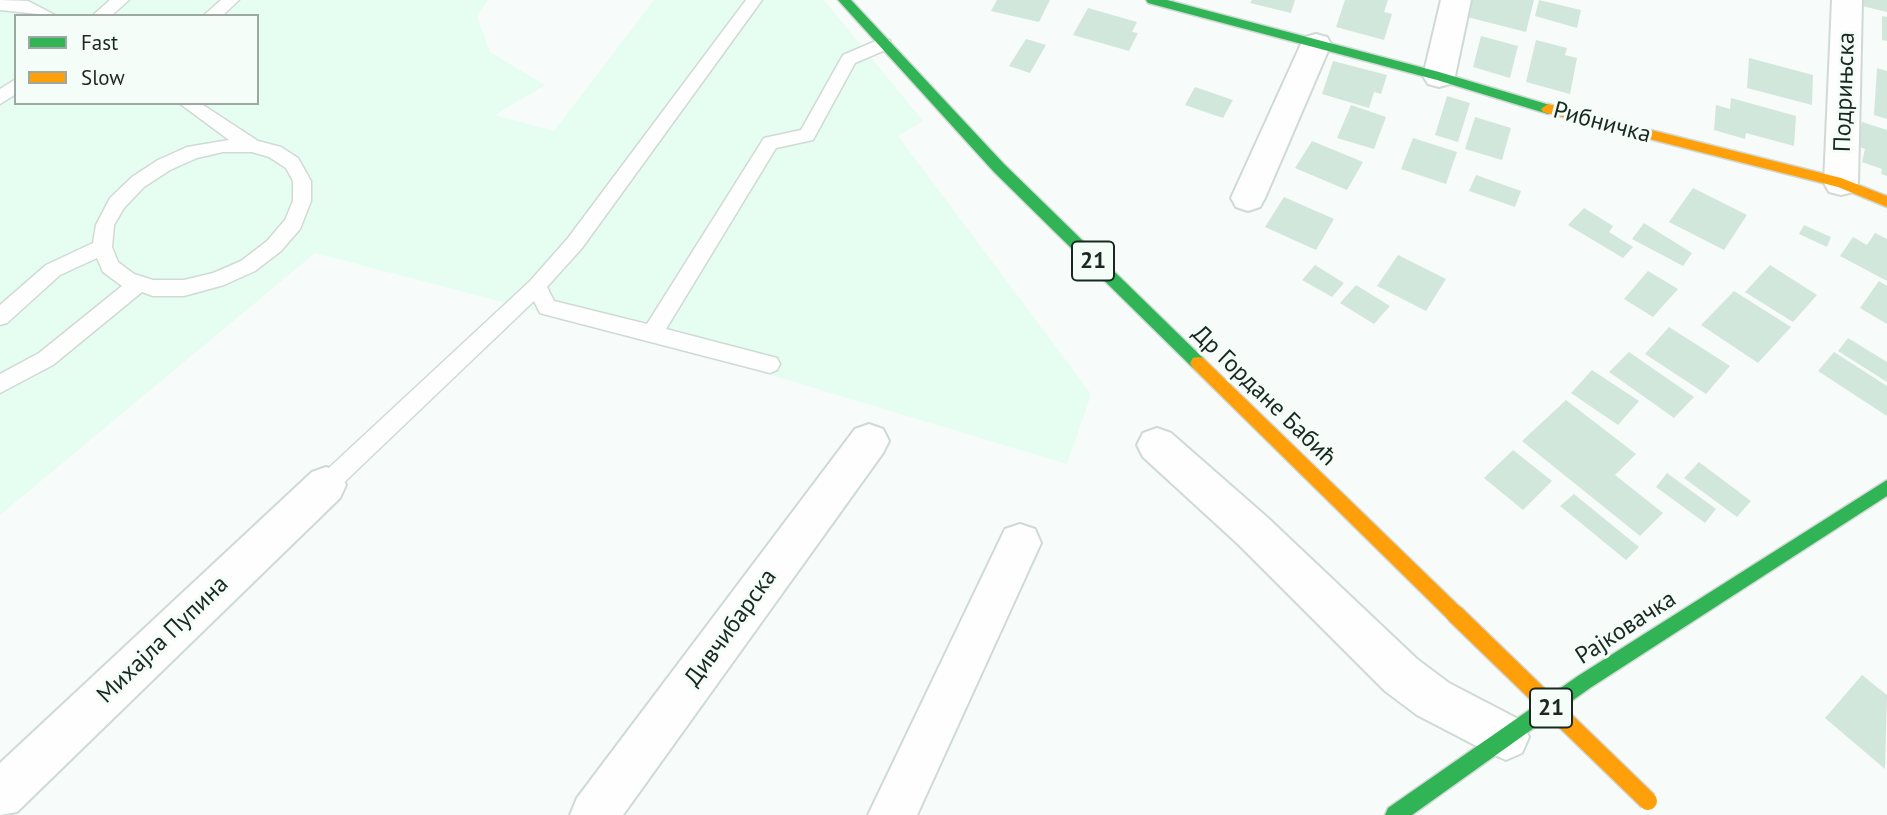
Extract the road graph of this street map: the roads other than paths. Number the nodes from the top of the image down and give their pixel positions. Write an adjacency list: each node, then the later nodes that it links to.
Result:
1 (121, 0): 10 (lane)
2 (231, 0): 11 (lane)
3 (754, 0): 24 (lane)
4 (844, 0): 12 (main road, Др Гордане Бабић / 21)
5 (1152, 0): 13 (main road, Рибничка)
6 (1456, 0): 14 (street)
7 (1847, 0): 19 (street, Подрињска)
8 (0, 5): 9 (lane)
9 (44, 14)
10 (103, 14)
11 (214, 14)
12 (884, 44): 26 (lane); 39 (main road, Др Гордане Бабић / 21, bridge)
13 (1316, 44): 14 (main road, Рибничка); 20 (street)
14 (1439, 76): 19 (main road, Рибничка)
15 (14, 87): 16 (lane)
16 (0, 98)
17 (190, 105): 18 (lane)
18 (252, 146): 22 (lane); 23 (lane)
19 (1841, 183): 21 (main road, Рибничка)
20 (1248, 198)
21 (1887, 202)
22 (102, 247): 23 (lane); 25 (lane)
23 (139, 284): 28 (lane)
24 (537, 286): 26 (lane); 31 (lane)
25 (0, 317)
26 (652, 334): 27 (lane)
27 (770, 364)
28 (0, 384)
29 (869, 441): 36 (street, Дивчибарска)
30 (1157, 445): 34 (street)
31 (326, 485): 35 (street, Михајла Пупина)
32 (1887, 487): 34 (main road, Рајковачка)
33 (1020, 543): 37 (street)
34 (1506, 737): 38 (main road, Рајковачка)
35 (0, 795)
36 (594, 815)
37 (892, 815)
38 (1395, 815)
39 (1662, 815)

